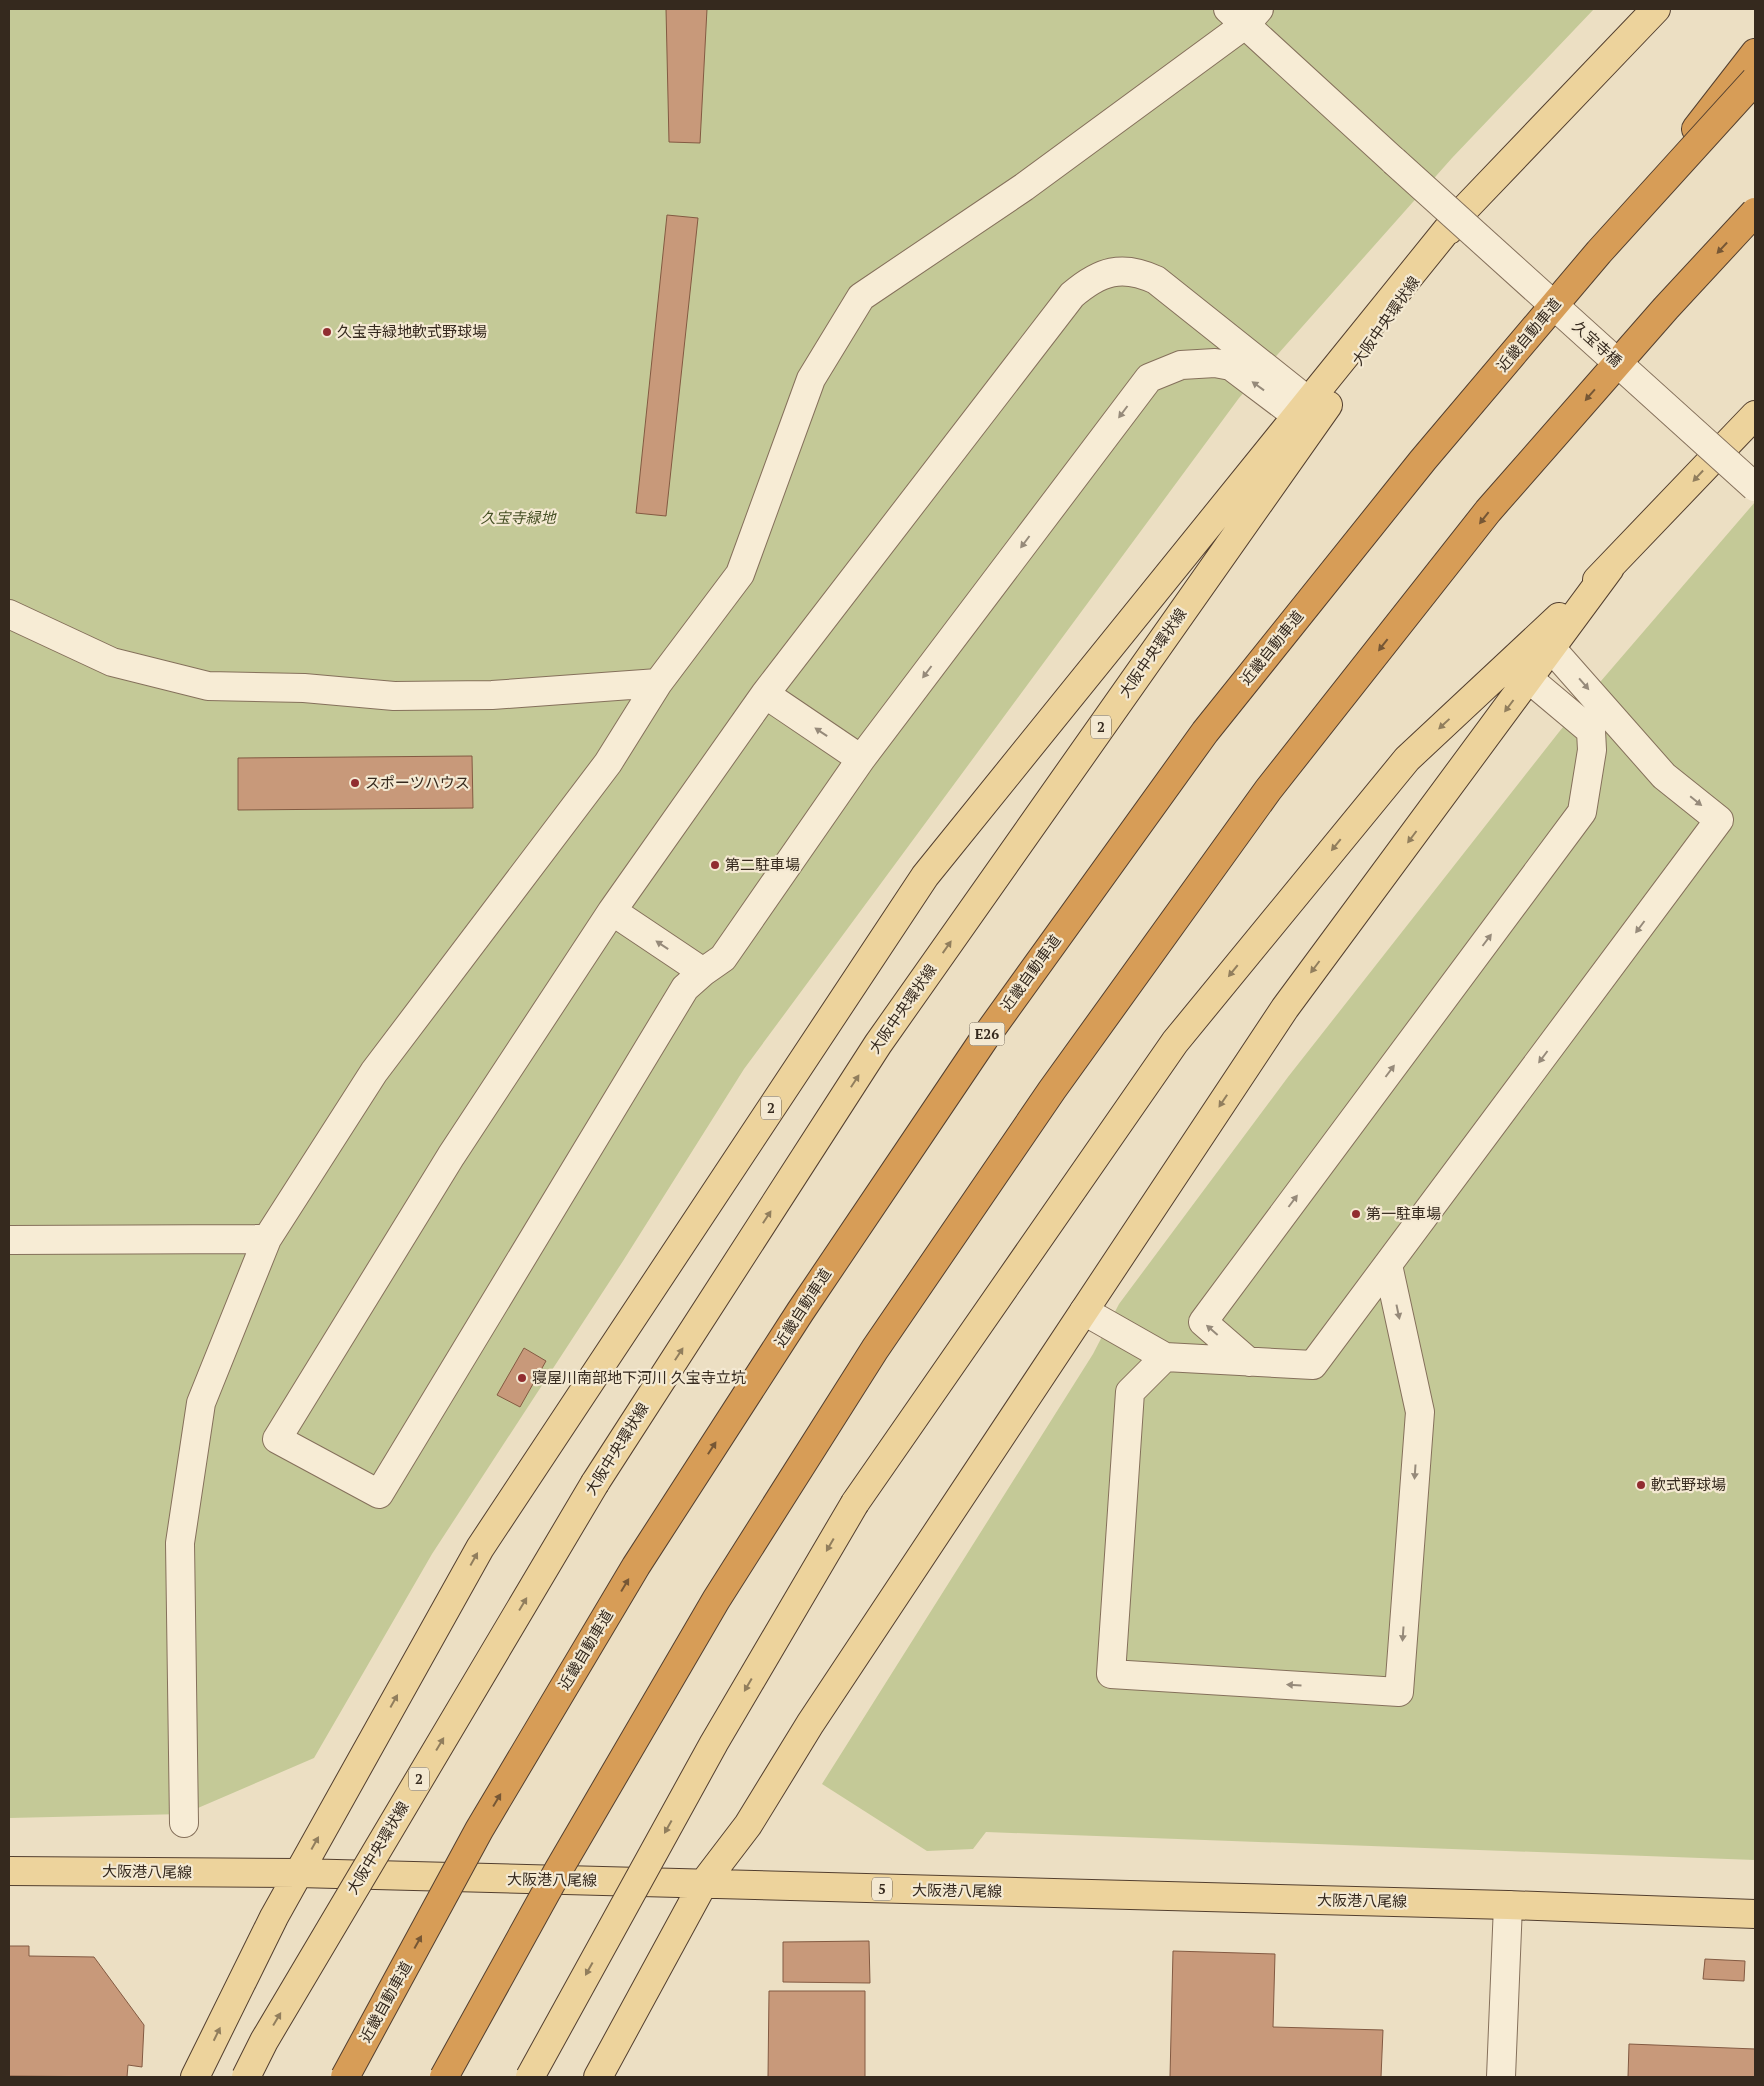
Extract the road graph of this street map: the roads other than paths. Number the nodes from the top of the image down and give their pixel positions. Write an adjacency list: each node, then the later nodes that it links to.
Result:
1 (1656, 9): 6 (main road, 大阪中央環状線 / 2)
2 (1244, 14): 10 (street, 久宝寺橋, bridge); 15 (street)
3 (1755, 53): 7 (highway, bridge)
4 (1755, 80): 7 (highway, 近畿自動車道 / E26, bridge)
5 (1755, 212): 35 (highway, one-way to 35, bridge)
6 (1459, 215): 8 (main road, 2); 33 (main road, 大阪中央環状線 / 2, one-way to 6, bridge)
7 (1599, 252): 34 (highway, 近畿自動車道 / E26, one-way to 7, bridge)
8 (1303, 409): 16 (street); 17 (street, one-way to 17); 28 (main road, 2, one-way to 8)
9 (1755, 415): 11 (main road, one-way to 11)
10 (1755, 487)
11 (1610, 568): 13 (main road); 36 (main road, one-way to 36, bridge)
12 (9, 614): 15 (street)
13 (1552, 648): 14 (main road); 22 (street, one-way to 22)
14 (1529, 679): 23 (main road, one-way to 23); 25 (street, one-way to 14)
15 (658, 683): 20 (street)
16 (765, 694): 17 (street, one-way to 16); 18 (street)
17 (861, 759): 19 (street)
18 (612, 911): 19 (street, one-way to 18); 19 (street)
19 (703, 972)
20 (267, 1239): 21 (street); 26 (street)
21 (9, 1240)
22 (1388, 1265): 24 (street, one-way to 24); 25 (street)
23 (1084, 1311): 24 (street); 29 (main road)
24 (1165, 1357): 25 (street)
25 (1249, 1362)
26 (184, 1824)
27 (9, 1871): 28 (main road, 大阪港八尾線 / 5)
28 (298, 1874): 29 (main road, 大阪港八尾線 / 5); 32 (main road, 2, one-way to 28)
29 (704, 1884): 30 (main road, 大阪港八尾線 / 5); 37 (main road)
30 (1508, 1905): 31 (main road, 大阪港八尾線 / 5); 38 (street)
31 (1755, 1914)
32 (195, 2077)
33 (246, 2077)
34 (345, 2077)
35 (444, 2077)
36 (530, 2077)
37 (598, 2077)
38 (1501, 2077)

